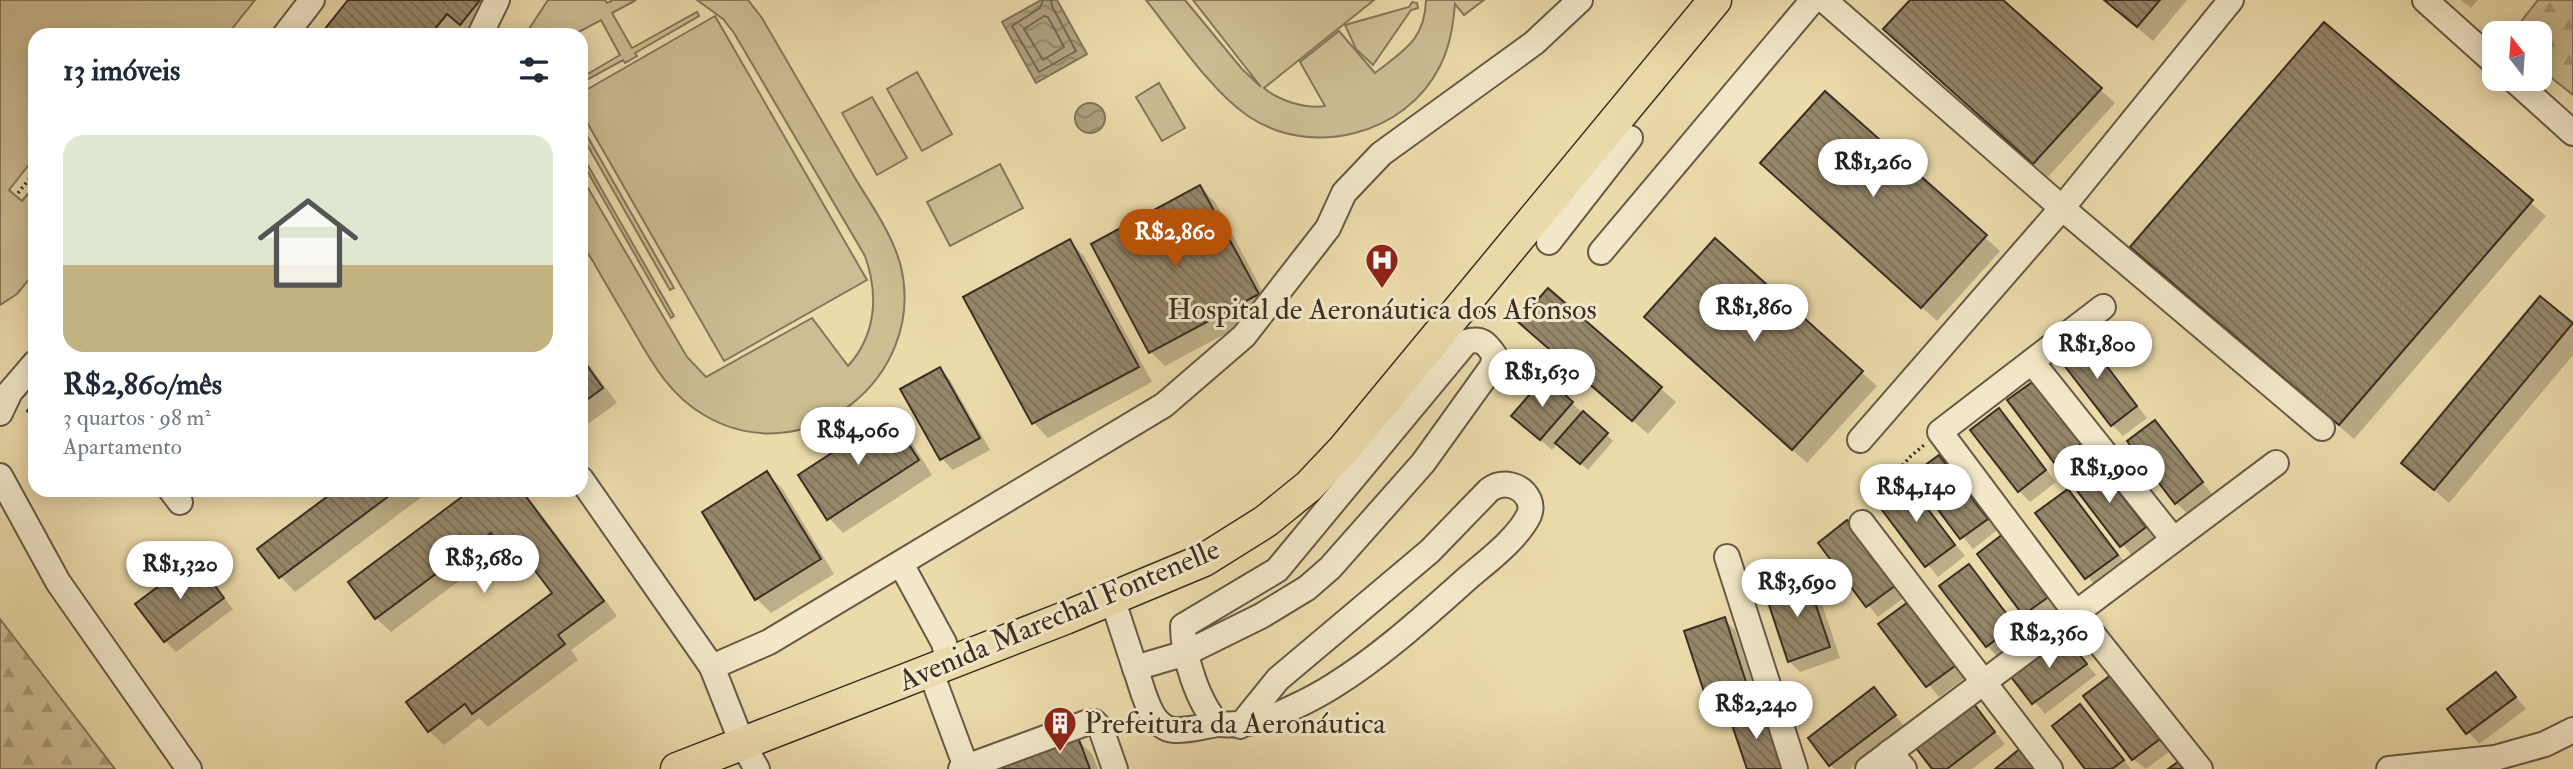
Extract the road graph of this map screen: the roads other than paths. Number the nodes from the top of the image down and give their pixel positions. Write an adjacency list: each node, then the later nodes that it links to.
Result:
1 (312, 0): 9 (street)
2 (497, 0): 10 (street)
3 (1580, 0): 30 (street)
4 (1715, 0): 16 (main road, Avenida Marechal Fontenelle)
5 (1813, 0): 17 (street)
6 (1824, 0): 15 (street)
7 (2231, 0): 15 (street)
8 (2425, 0): 11 (street)
9 (290, 28)
10 (483, 28)
11 (2482, 51)
12 (2526, 91): 13 (street)
13 (2573, 133)
14 (1630, 138): 16 (street)
15 (2062, 208): 22 (street); 23 (street)
16 (1549, 224): 31 (main road, Avenida Marechal Fontenelle)
17 (1601, 252)
18 (2103, 307): 19 (street)
19 (2032, 362): 28 (street); 32 (street)
20 (28, 371): 21 (street)
21 (0, 413)
22 (2322, 428)
23 (1860, 440)
24 (2276, 463): 28 (street)
25 (0, 476): 43 (street)
26 (588, 489): 34 (street)
27 (1862, 523): 37 (street)
28 (2173, 540): 32 (street)
29 (1727, 557): 46 (street)
30 (901, 564): 34 (street); 35 (street)
31 (1112, 598): 35 (main road, Avenida Marechal Fontenelle); 36 (street)
32 (2075, 612): 37 (street); 49 (street)
33 (1186, 653): 33 (street); 36 (street); 38 (street)
34 (712, 667): 40 (street)
35 (939, 667): 40 (main road, Avenida Marechal Fontenelle); 42 (street)
36 (1135, 668): 38 (street)
37 (1983, 681): 41 (street); 48 (street)
38 (1229, 725): 38 (street)
39 (2573, 730): 50 (street)
40 (749, 756): 44 (main road, Avenida Marechal Fontenelle)
41 (1897, 760): 47 (street)
42 (971, 767): 45 (street)
43 (189, 769)
44 (677, 769)
45 (1115, 769)
46 (1795, 769)
47 (1868, 769)
48 (2050, 769)
49 (2200, 769)
50 (2389, 769)

